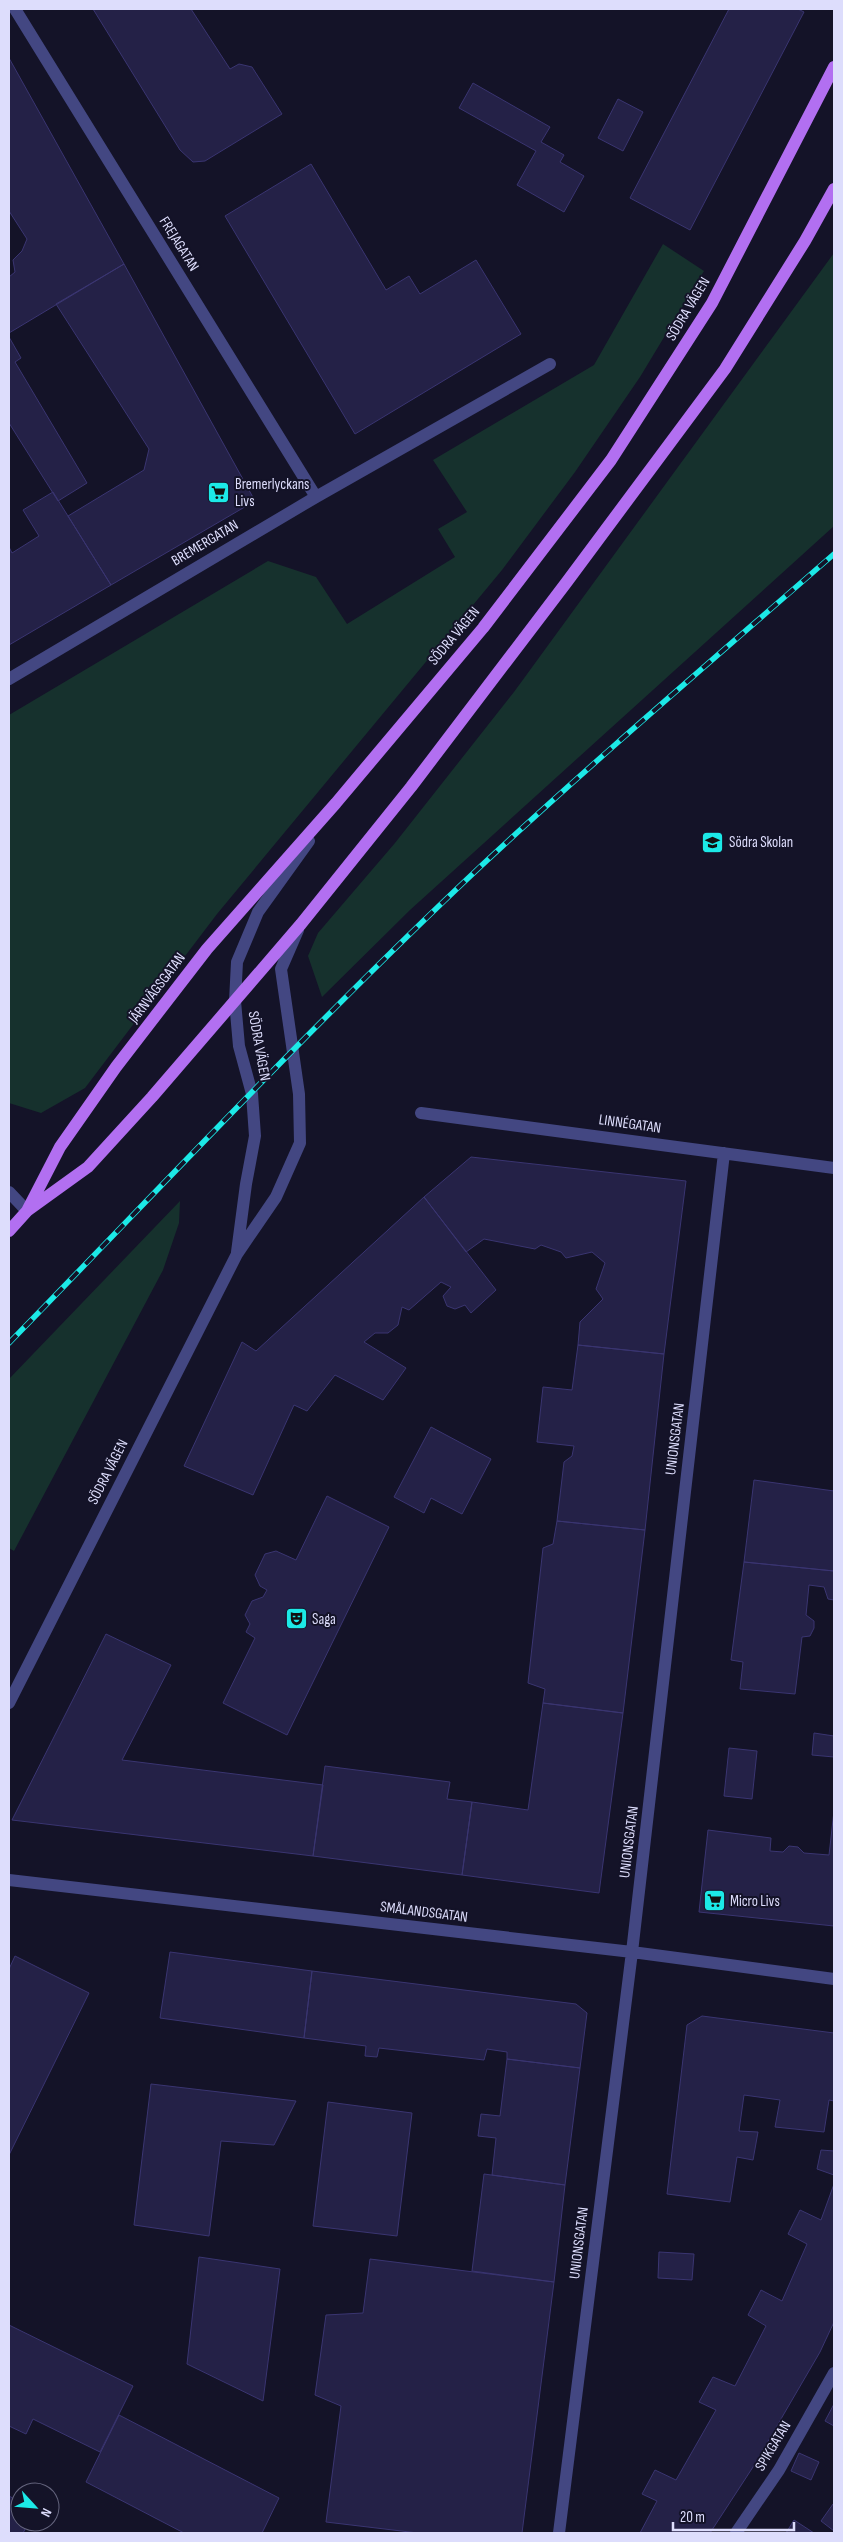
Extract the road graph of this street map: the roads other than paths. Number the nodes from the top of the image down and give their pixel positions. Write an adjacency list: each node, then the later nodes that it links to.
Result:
1 (15, 9): 5 (street, FREJAGATAN)
2 (834, 67): 7 (main road, SÖDRA VÄGEN)
3 (834, 189): 8 (main road, SÖDRA VÄGEN)
4 (550, 364): 5 (street, BREMERGATAN)
5 (316, 496): 6 (street, BREMERGATAN)
6 (9, 679)
7 (336, 803): 9 (street, SÖDRA VÄGEN); 14 (main road, JÄRNVÄGSGATAN)
8 (300, 924): 9 (main road, JÄRNVÄGSGATAN); 16 (street, SÖDRA VÄGEN)
9 (235, 1000): 14 (main road, JÄRNVÄGSGATAN); 16 (street, SÖDRA VÄGEN)
10 (421, 1113): 11 (street, LINNÉGATAN)
11 (724, 1153): 12 (street, LINNÉGATAN); 19 (street, UNIONSGATAN)
12 (834, 1168)
13 (9, 1192): 14 (street)
14 (27, 1211): 15 (main road, JÄRNVÄGSGATAN)
15 (9, 1231)
16 (237, 1254): 17 (street, SÖDRA VÄGEN)
17 (9, 1704)
18 (9, 1880): 19 (street, SMÅLANDSGATAN)
19 (632, 1952): 20 (street, SMÅLANDSGATAN); 22 (street, UNIONSGATAN)
20 (834, 1979)
21 (834, 2372): 23 (street, SPIKGATAN)
22 (559, 2533)
23 (736, 2533)

